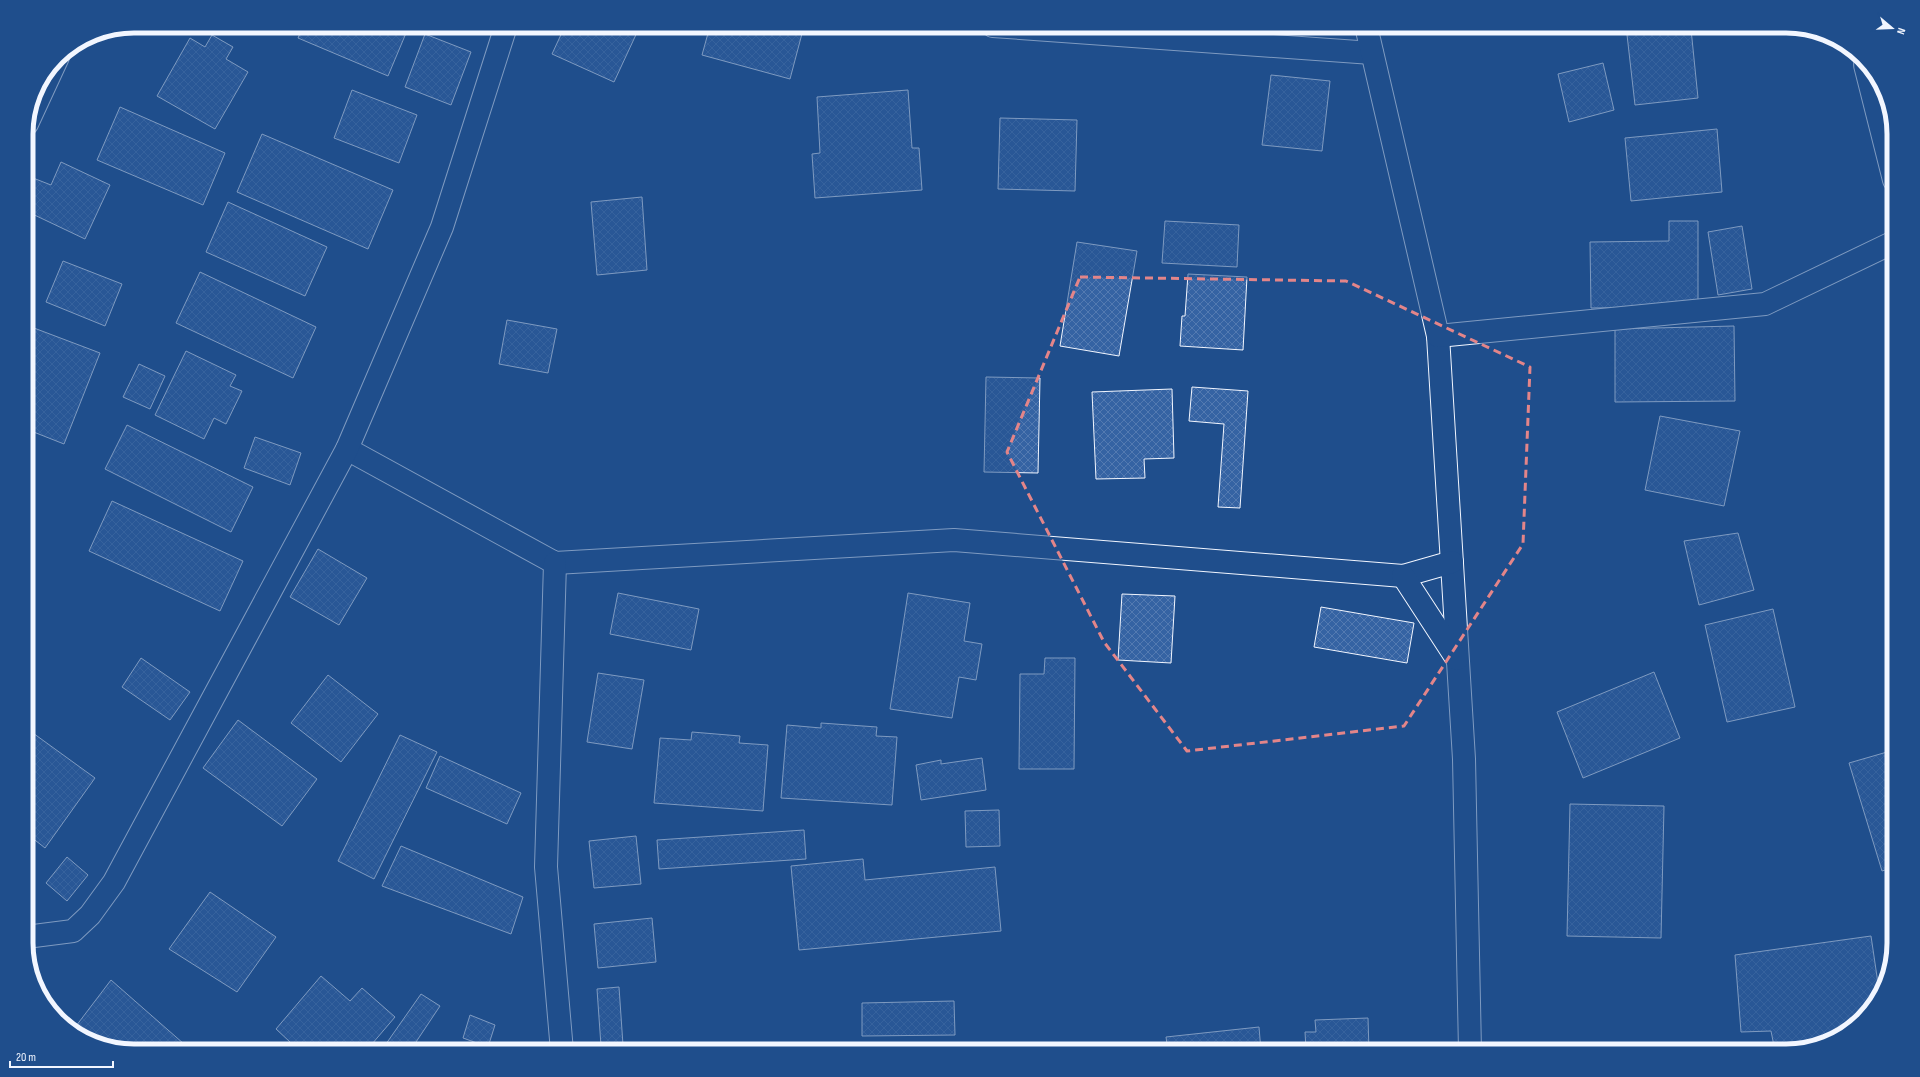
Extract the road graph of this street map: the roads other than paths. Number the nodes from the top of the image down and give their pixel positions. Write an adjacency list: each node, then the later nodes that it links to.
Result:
1 (504, 33): 9 (street)
2 (1091, 33): 4 (street)
3 (1368, 33): 4 (street)
4 (1372, 53): 8 (street)
5 (1868, 76): 6 (street)
6 (1887, 152)
7 (1887, 245): 8 (street)
8 (1438, 336): 10 (street)
9 (347, 449): 11 (street); 14 (street)
10 (1452, 562): 12 (street); 13 (street)
11 (555, 563): 12 (street); 15 (street)
12 (1404, 576): 13 (street)
13 (1458, 660): 16 (street)
14 (33, 936)
15 (561, 1044)
16 (1470, 1044)

